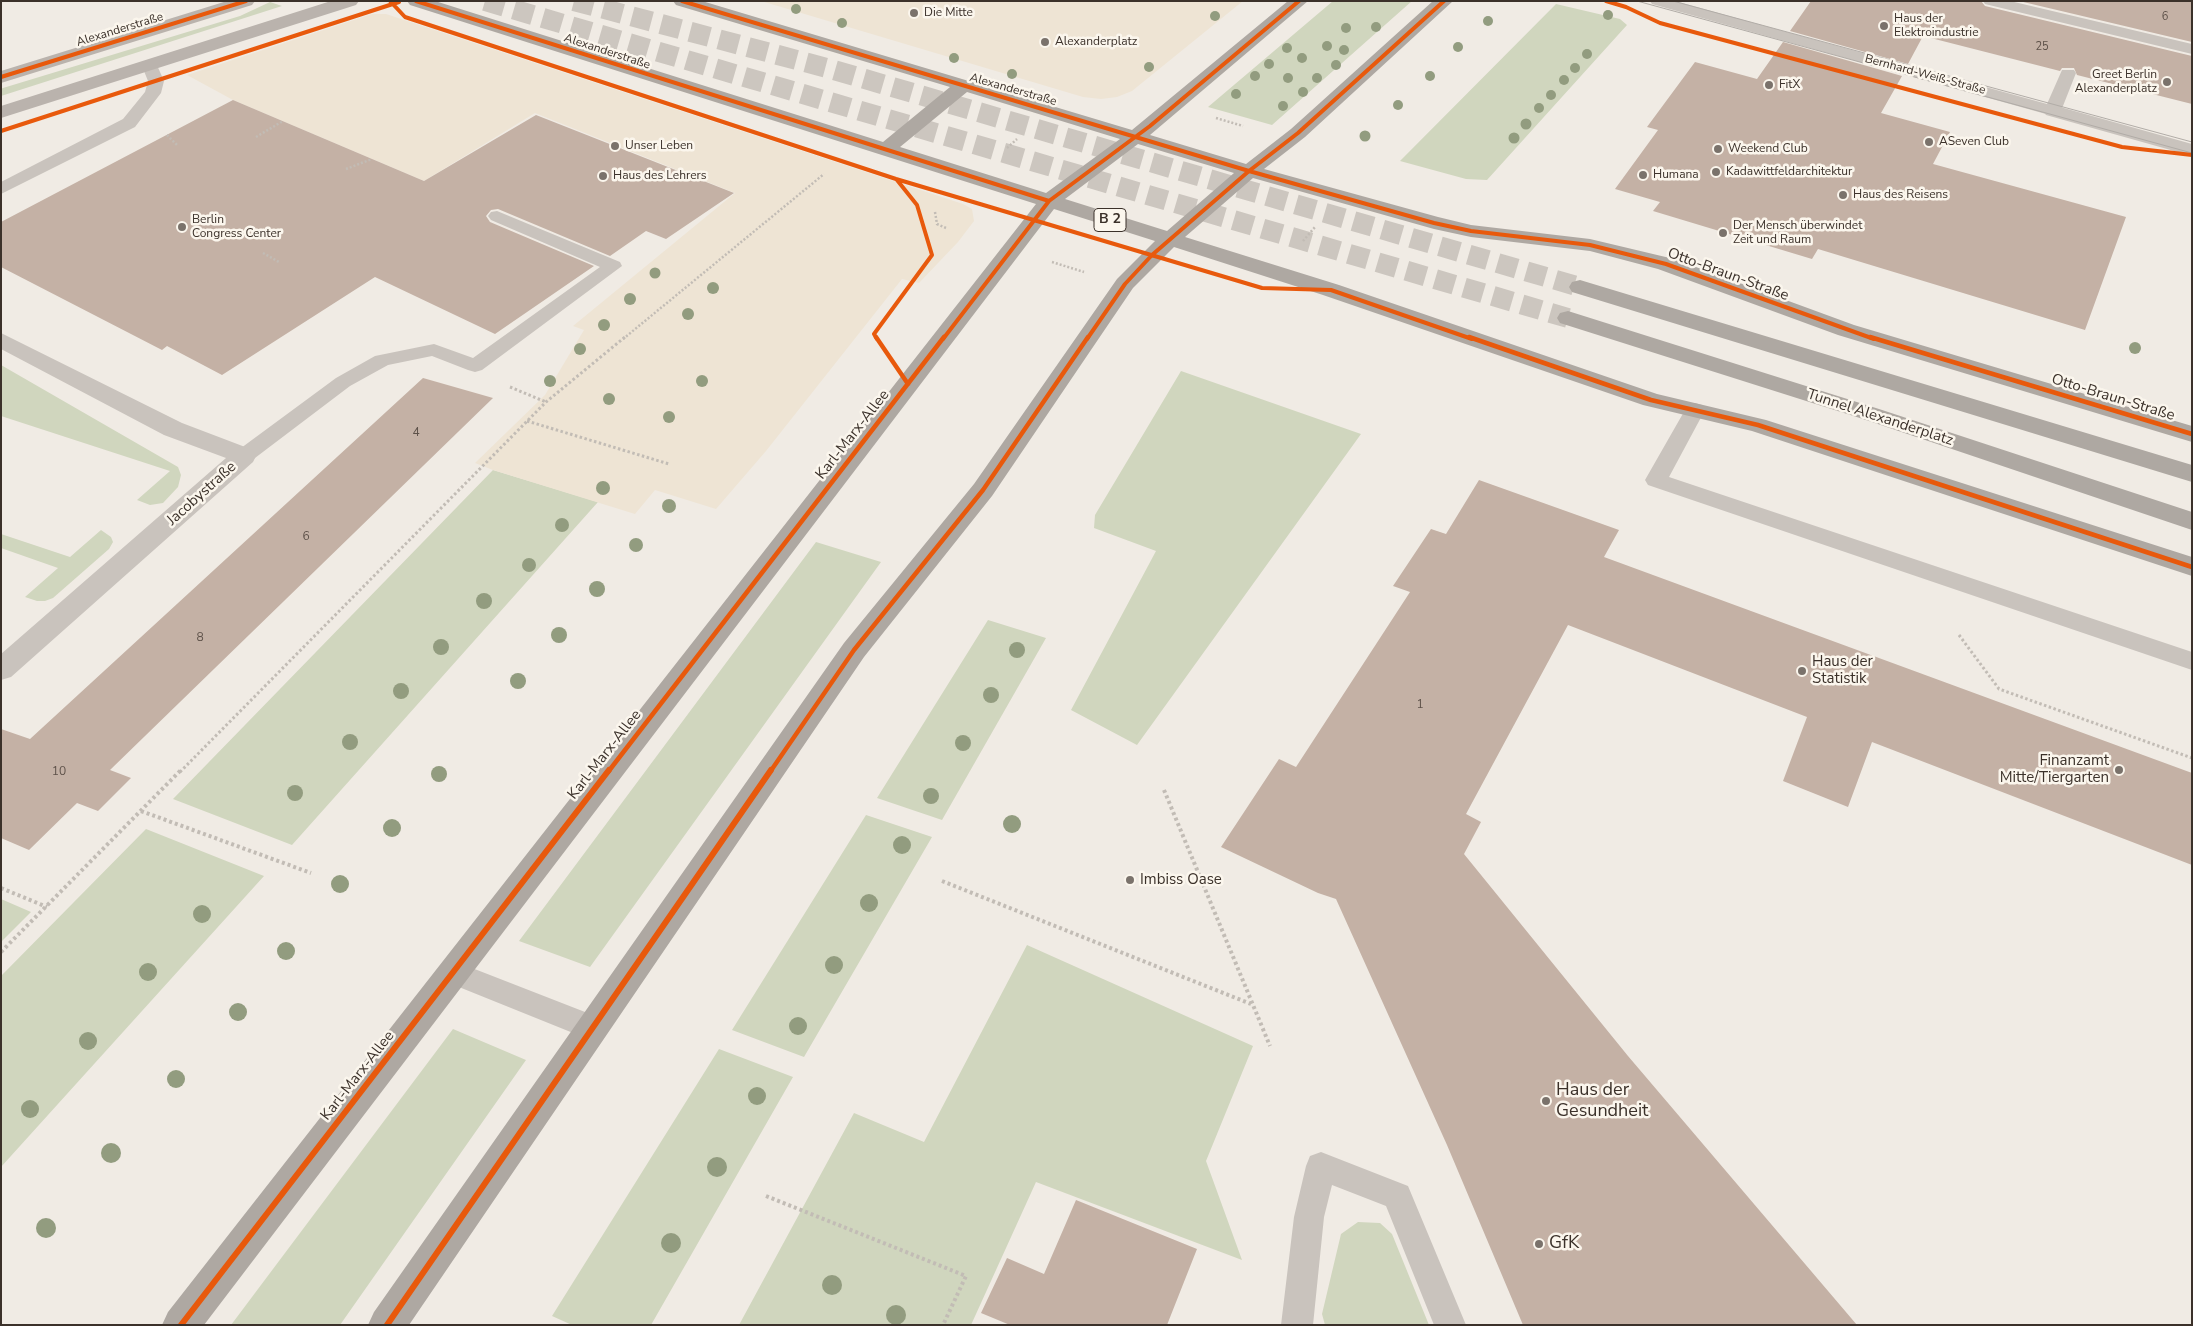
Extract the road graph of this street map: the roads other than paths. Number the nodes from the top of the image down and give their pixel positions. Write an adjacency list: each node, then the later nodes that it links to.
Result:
1 (246, 1): 12 (main road, Alexanderstraße)
2 (350, 1): 10 (main road)
3 (416, 1): 17 (main road, Alexanderstraße)
4 (682, 1): 13 (main road, Alexanderstraße)
5 (1299, 1): 16 (main road)
6 (1444, 1): 19 (main road)
7 (1657, 1): 15 (lane, Bernhard-Weiß-Straße)
8 (1990, 1): 9 (lane)
9 (2192, 50)
10 (150, 66): 14 (main road); 20 (lane)
11 (2068, 73): 15 (lane)
12 (1, 77)
13 (963, 86): 16 (main road, Alexanderstraße); 17 (main road)
14 (1, 112)
15 (2053, 112): 18 (street, Bernhard-Weiß-Straße)
16 (1136, 137): 19 (main road, Alexanderstraße); 21 (main road, Karl-Marx-Allee)
17 (885, 150): 21 (main road, Alexanderstraße)
18 (2192, 150)
19 (1249, 171): 23 (main road); 28 (main road, Otto-Braun-Straße)
20 (1, 189)
21 (1049, 201): 23 (main road, Alexanderstraße / B 2); 35 (main road, Karl-Marx-Allee)
22 (497, 216): 29 (lane)
23 (1170, 240): 27 (main road, B 2); 36 (main road)
24 (1580, 287): 30 (main road)
25 (1568, 318): 31 (main road, Tunnel Alexanderplatz)
26 (1, 340): 29 (street, Jacobystraße)
27 (1695, 410): 32 (main road, B 2); 33 (lane)
28 (2192, 434)
29 (244, 456): 34 (street, Jacobystraße)
30 (2192, 474)
31 (2192, 521)
32 (2192, 567)
33 (2192, 660)
34 (1, 670)
35 (454, 973): 36 (lane); 37 (main road, Karl-Marx-Allee)
36 (593, 1028): 38 (main road)
37 (182, 1325)
38 (387, 1325)
39 (1297, 1325): 40 (lane)
40 (1450, 1325)

